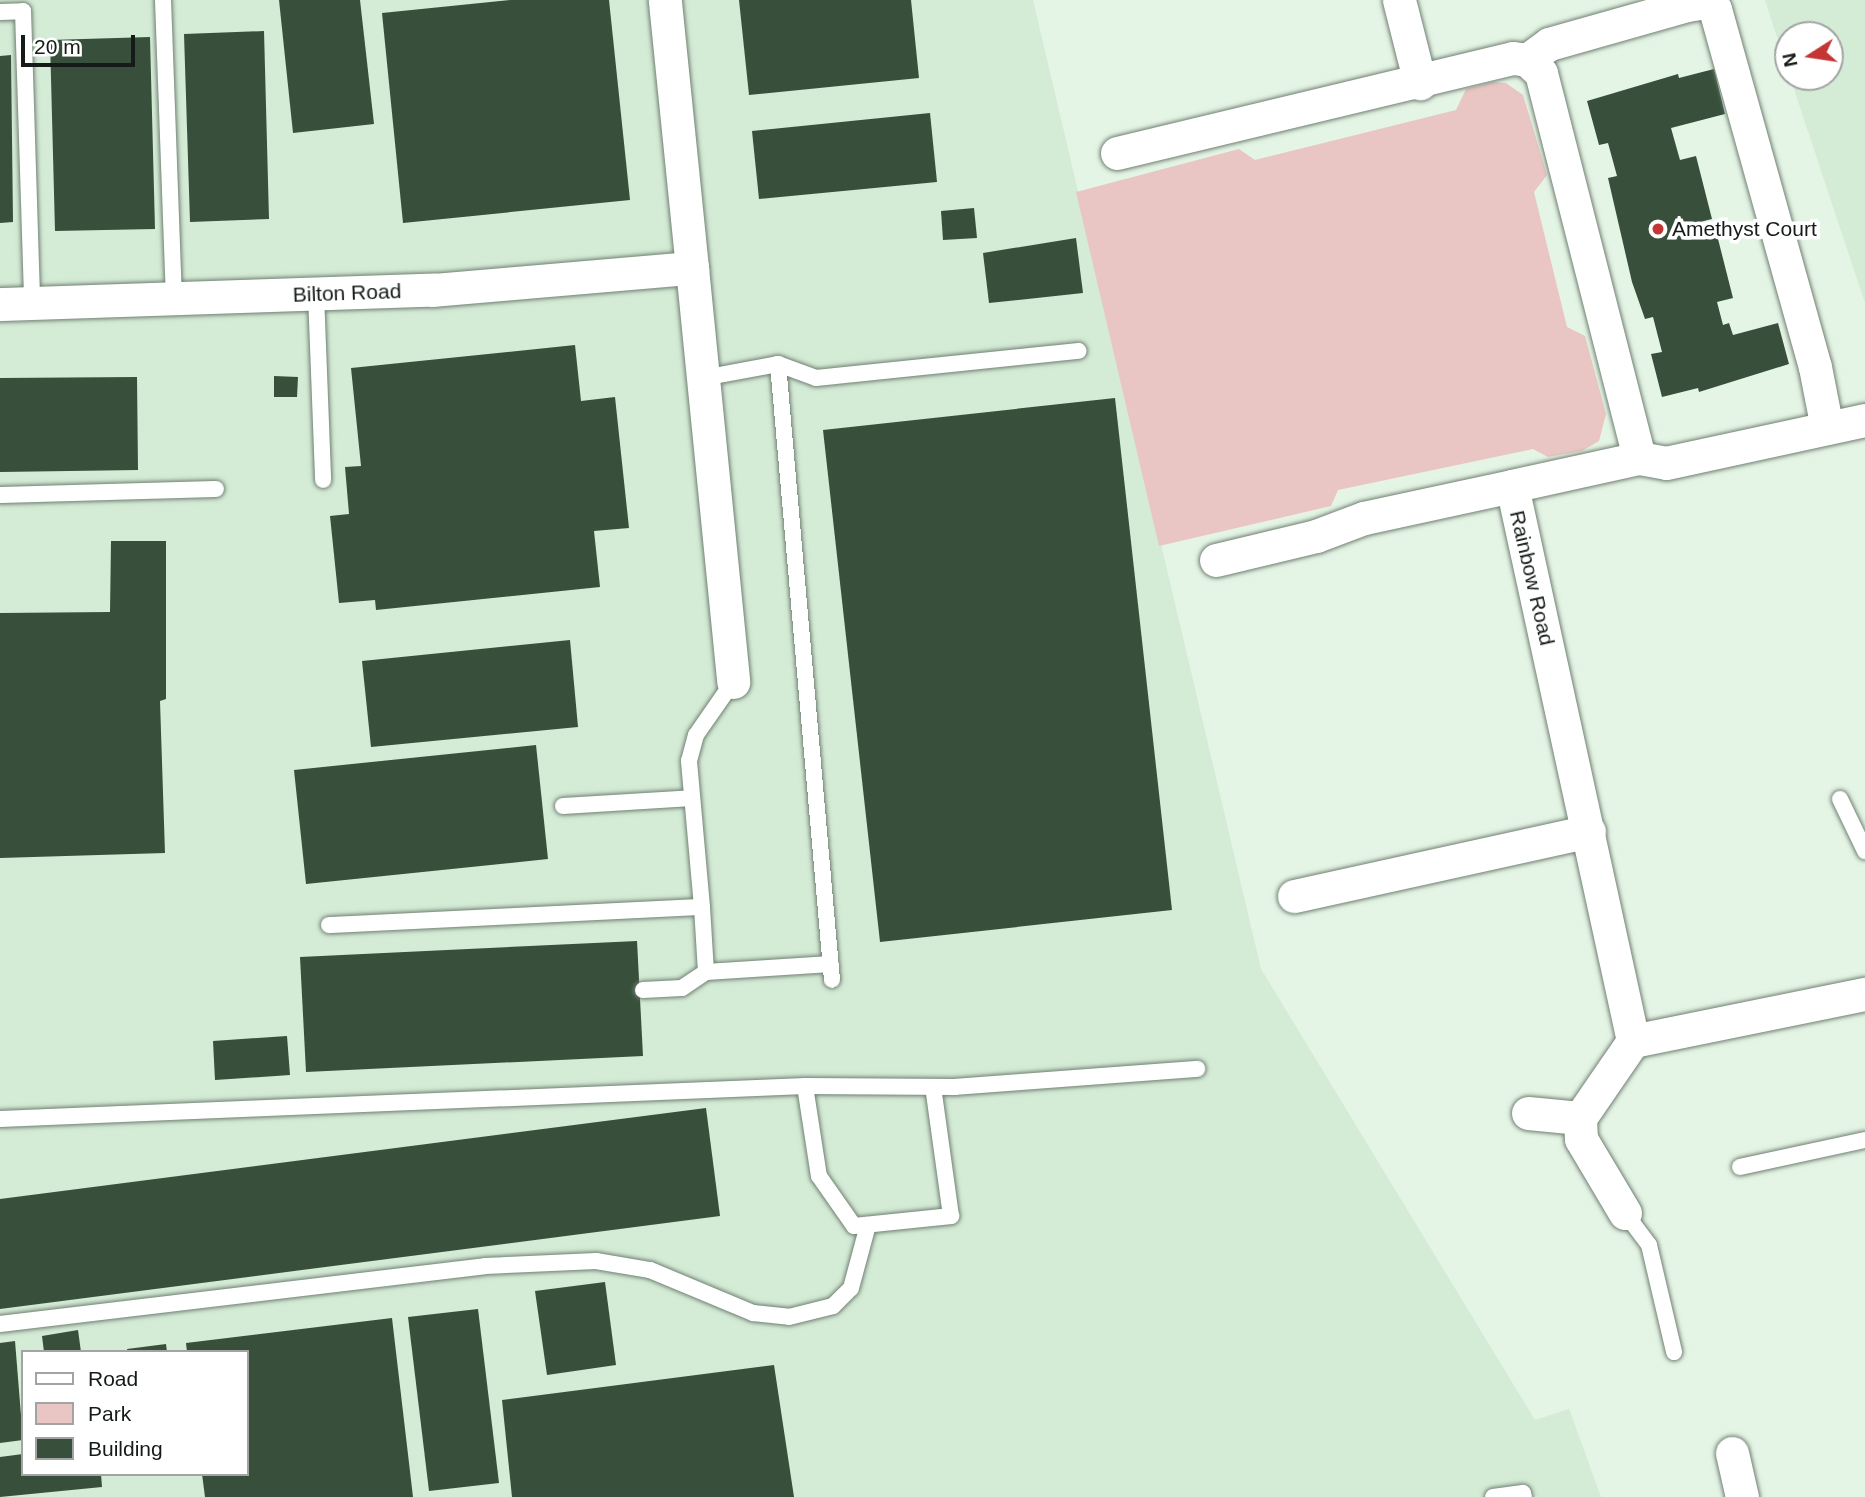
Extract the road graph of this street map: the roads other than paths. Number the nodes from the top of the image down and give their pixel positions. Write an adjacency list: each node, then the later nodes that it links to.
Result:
1 (163, 0): 10 (lane)
2 (664, 0): 8 (street)
3 (1399, 0): 6 (street)
4 (0, 12): 11 (lane)
5 (1527, 60): 6 (street); 16 (street); 17 (street)
6 (1420, 83): 7 (street)
7 (1117, 153)
8 (692, 268): 9 (street, Bilton Road); 14 (street)
9 (316, 294): 10 (street, Bilton Road); 18 (lane)
10 (173, 298): 11 (street, Bilton Road)
11 (16, 303)
12 (1079, 351): 13 (lane)
13 (778, 364): 14 (lane); 32 (lane)
14 (703, 377): 23 (street)
15 (1865, 420): 16 (street, Rainbow Road)
16 (1827, 428): 17 (street, Rainbow Road)
17 (1639, 458): 19 (street, Rainbow Road)
18 (323, 480)
19 (1512, 486): 22 (street); 27 (street, Rainbow Road)
20 (216, 489): 21 (lane)
21 (0, 495)
22 (1216, 559)
23 (733, 682): 24 (lane)
24 (692, 798): 26 (lane); 30 (lane)
25 (1840, 799): 28 (lane)
26 (563, 806)
27 (1589, 831): 29 (street); 35 (street, Rainbow Road)
28 (1865, 851)
29 (1294, 896)
30 (702, 907): 31 (lane); 32 (lane)
31 (329, 925)
32 (706, 972): 33 (lane)
33 (643, 990)
34 (1865, 993): 35 (street)
35 (1633, 1041): 40 (street)
36 (1197, 1069): 38 (lane)
37 (805, 1086): 38 (lane); 41 (lane); 45 (lane)
38 (933, 1087): 45 (lane)
39 (1528, 1113): 40 (street)
40 (1580, 1118): 44 (street)
41 (0, 1119)
42 (1865, 1140): 43 (lane)
43 (1740, 1167)
44 (1625, 1213): 47 (lane)
45 (868, 1225): 46 (lane)
46 (0, 1324)
47 (1674, 1352)
48 (1732, 1452): 51 (street)
49 (1493, 1497): 50 (lane)
50 (1524, 1497)
51 (1742, 1497)

